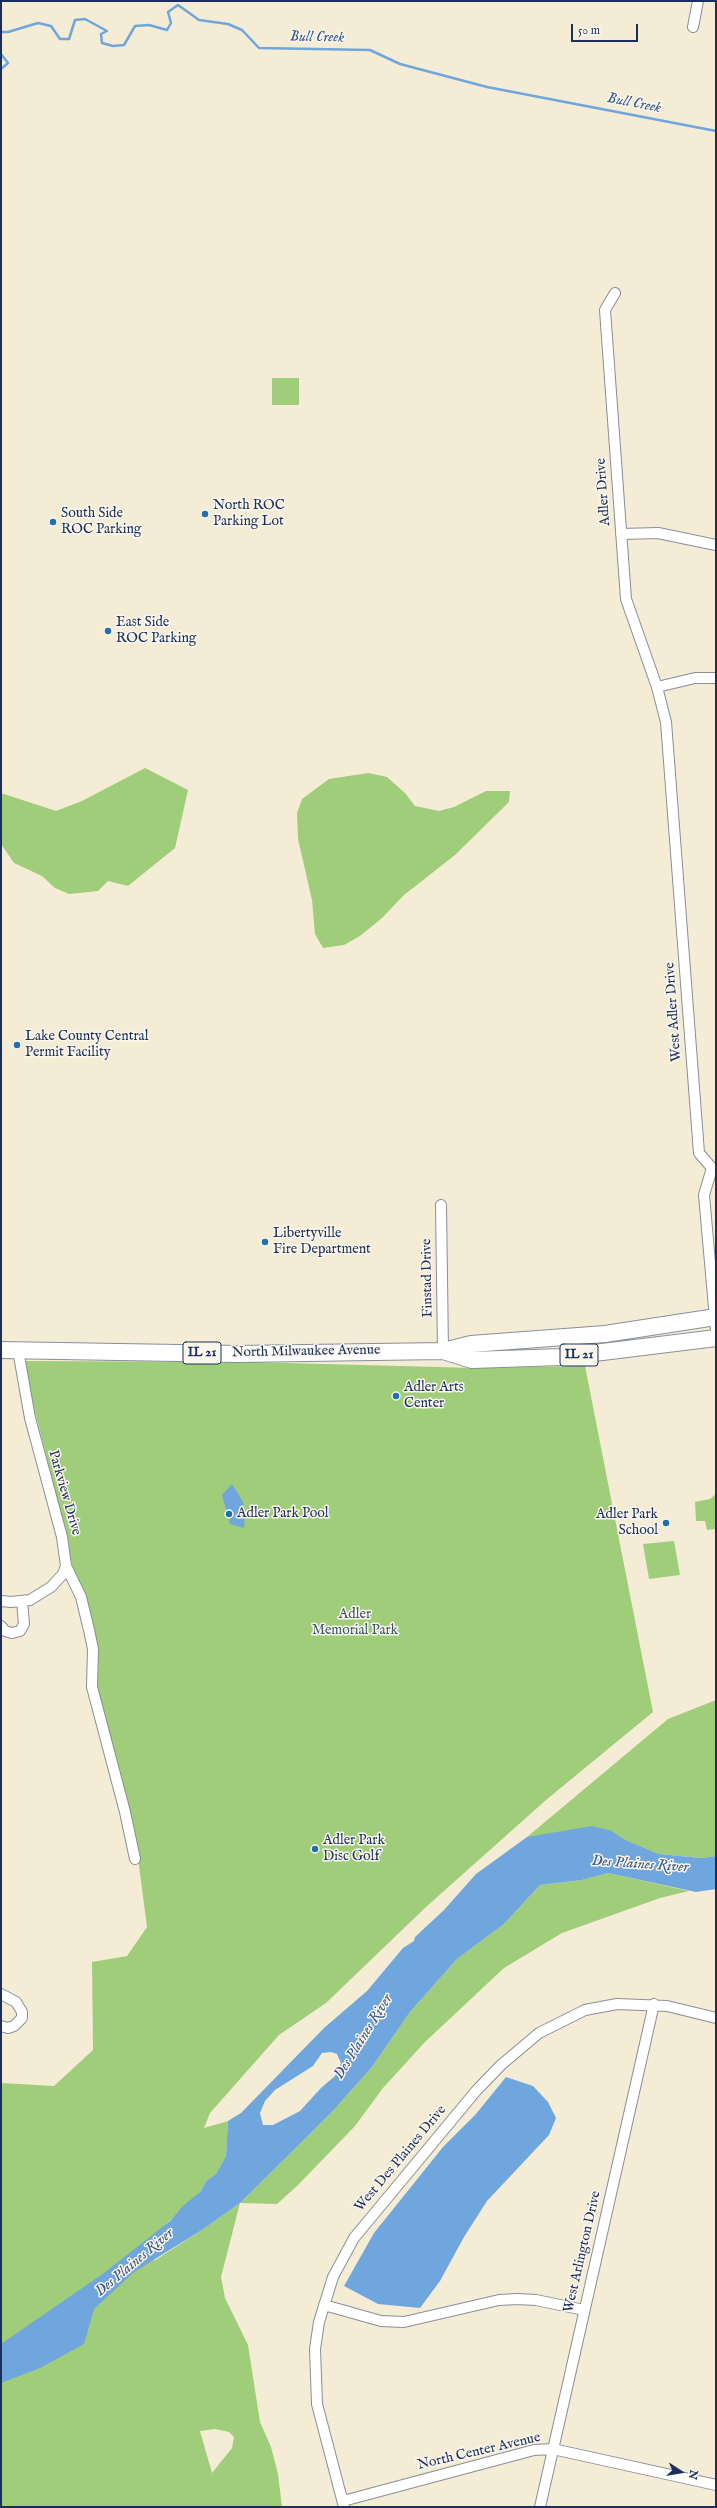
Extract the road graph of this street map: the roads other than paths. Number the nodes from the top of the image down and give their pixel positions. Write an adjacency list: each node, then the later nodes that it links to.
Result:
1 (698, 1): 2 (street)
2 (693, 27)
3 (615, 293): 4 (street, Adler Drive)
4 (621, 534): 5 (street); 7 (street, Adler Drive)
5 (716, 545)
6 (716, 678): 7 (street)
7 (657, 687): 8 (street, West Adler Drive)
8 (714, 1168): 10 (street, West Adler Drive)
9 (441, 1205): 14 (street, Finstad Drive)
10 (716, 1321): 14 (main road, North Milwaukee Avenue / IL 21)
11 (716, 1338): 14 (main road, North Milwaukee Avenue / IL 21)
12 (1, 1350): 13 (main road, North Milwaukee Avenue / IL 21)
13 (18, 1350): 14 (main road, North Milwaukee Avenue / IL 21); 15 (street, Parkview Drive)
14 (443, 1351)
15 (66, 1566): 17 (street); 19 (street, Parkview Drive)
16 (1, 1601): 17 (street)
17 (22, 1601): 18 (street)
18 (1, 1626)
19 (135, 1859)
20 (1, 1994): 23 (street)
21 (654, 2004): 22 (street, West Des Plaines Drive); 24 (street, West Des Plaines Drive); 25 (street, West Arlington Drive)
22 (716, 2018)
23 (1, 2026)
24 (324, 2305): 25 (street); 28 (street, West Des Plaines Drive)
25 (584, 2310): 26 (street, West Arlington Drive)
26 (553, 2449): 27 (street, North Center Avenue); 28 (street, North Center Avenue); 29 (street, West Arlington Drive)
27 (716, 2485)
28 (343, 2504)
29 (540, 2507)

